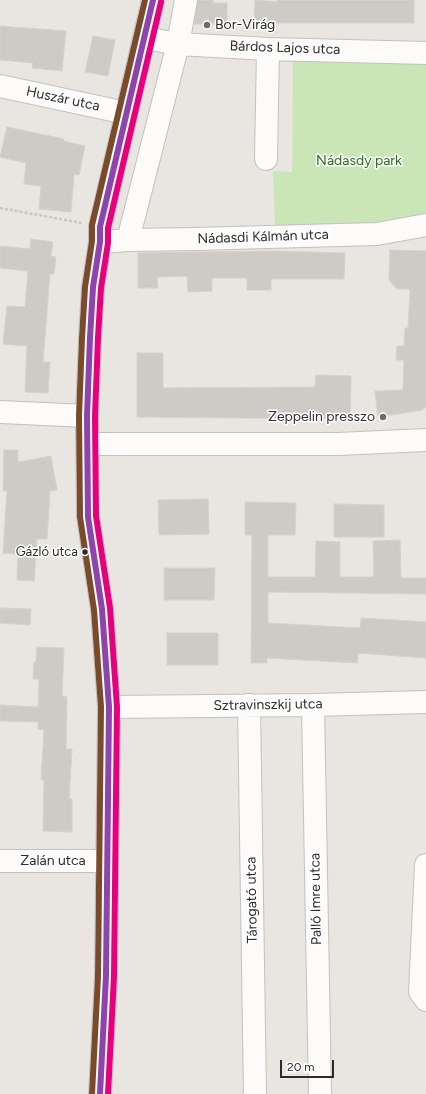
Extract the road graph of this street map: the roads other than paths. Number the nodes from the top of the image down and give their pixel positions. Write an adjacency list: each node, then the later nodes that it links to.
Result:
1 (153, 0): 3 (street)
2 (186, 0): 4 (street)
3 (144, 38): 4 (street, Bárdos Lajos utca); 8 (street)
4 (178, 44): 5 (street, Bárdos Lajos utca); 12 (street)
5 (268, 49): 6 (street, Bárdos Lajos utca); 9 (street)
6 (426, 53)
7 (0, 86): 8 (street, Huszár utca)
8 (126, 113): 11 (street)
9 (266, 159)
10 (426, 225): 12 (street, Nádasdi Kálmán utca)
11 (100, 234): 12 (street, Nádasdi Kálmán utca); 14 (street)
12 (128, 240)
13 (0, 412): 14 (street)
14 (87, 416): 16 (street)
15 (426, 440): 16 (street)
16 (88, 444): 20 (street)
17 (426, 702): 19 (street, Sztravinszkij utca)
18 (249, 705): 19 (street, Sztravinszkij utca); 20 (street, Sztravinszkij utca); 26 (street, Tárogató utca)
19 (313, 705): 27 (street, Palló Imre utca)
20 (109, 707): 22 (street)
21 (0, 861): 22 (street, Zalán utca)
22 (107, 861): 25 (street)
23 (426, 865): 24 (street)
24 (426, 1000)
25 (100, 1094)
26 (256, 1094)
27 (320, 1094)

